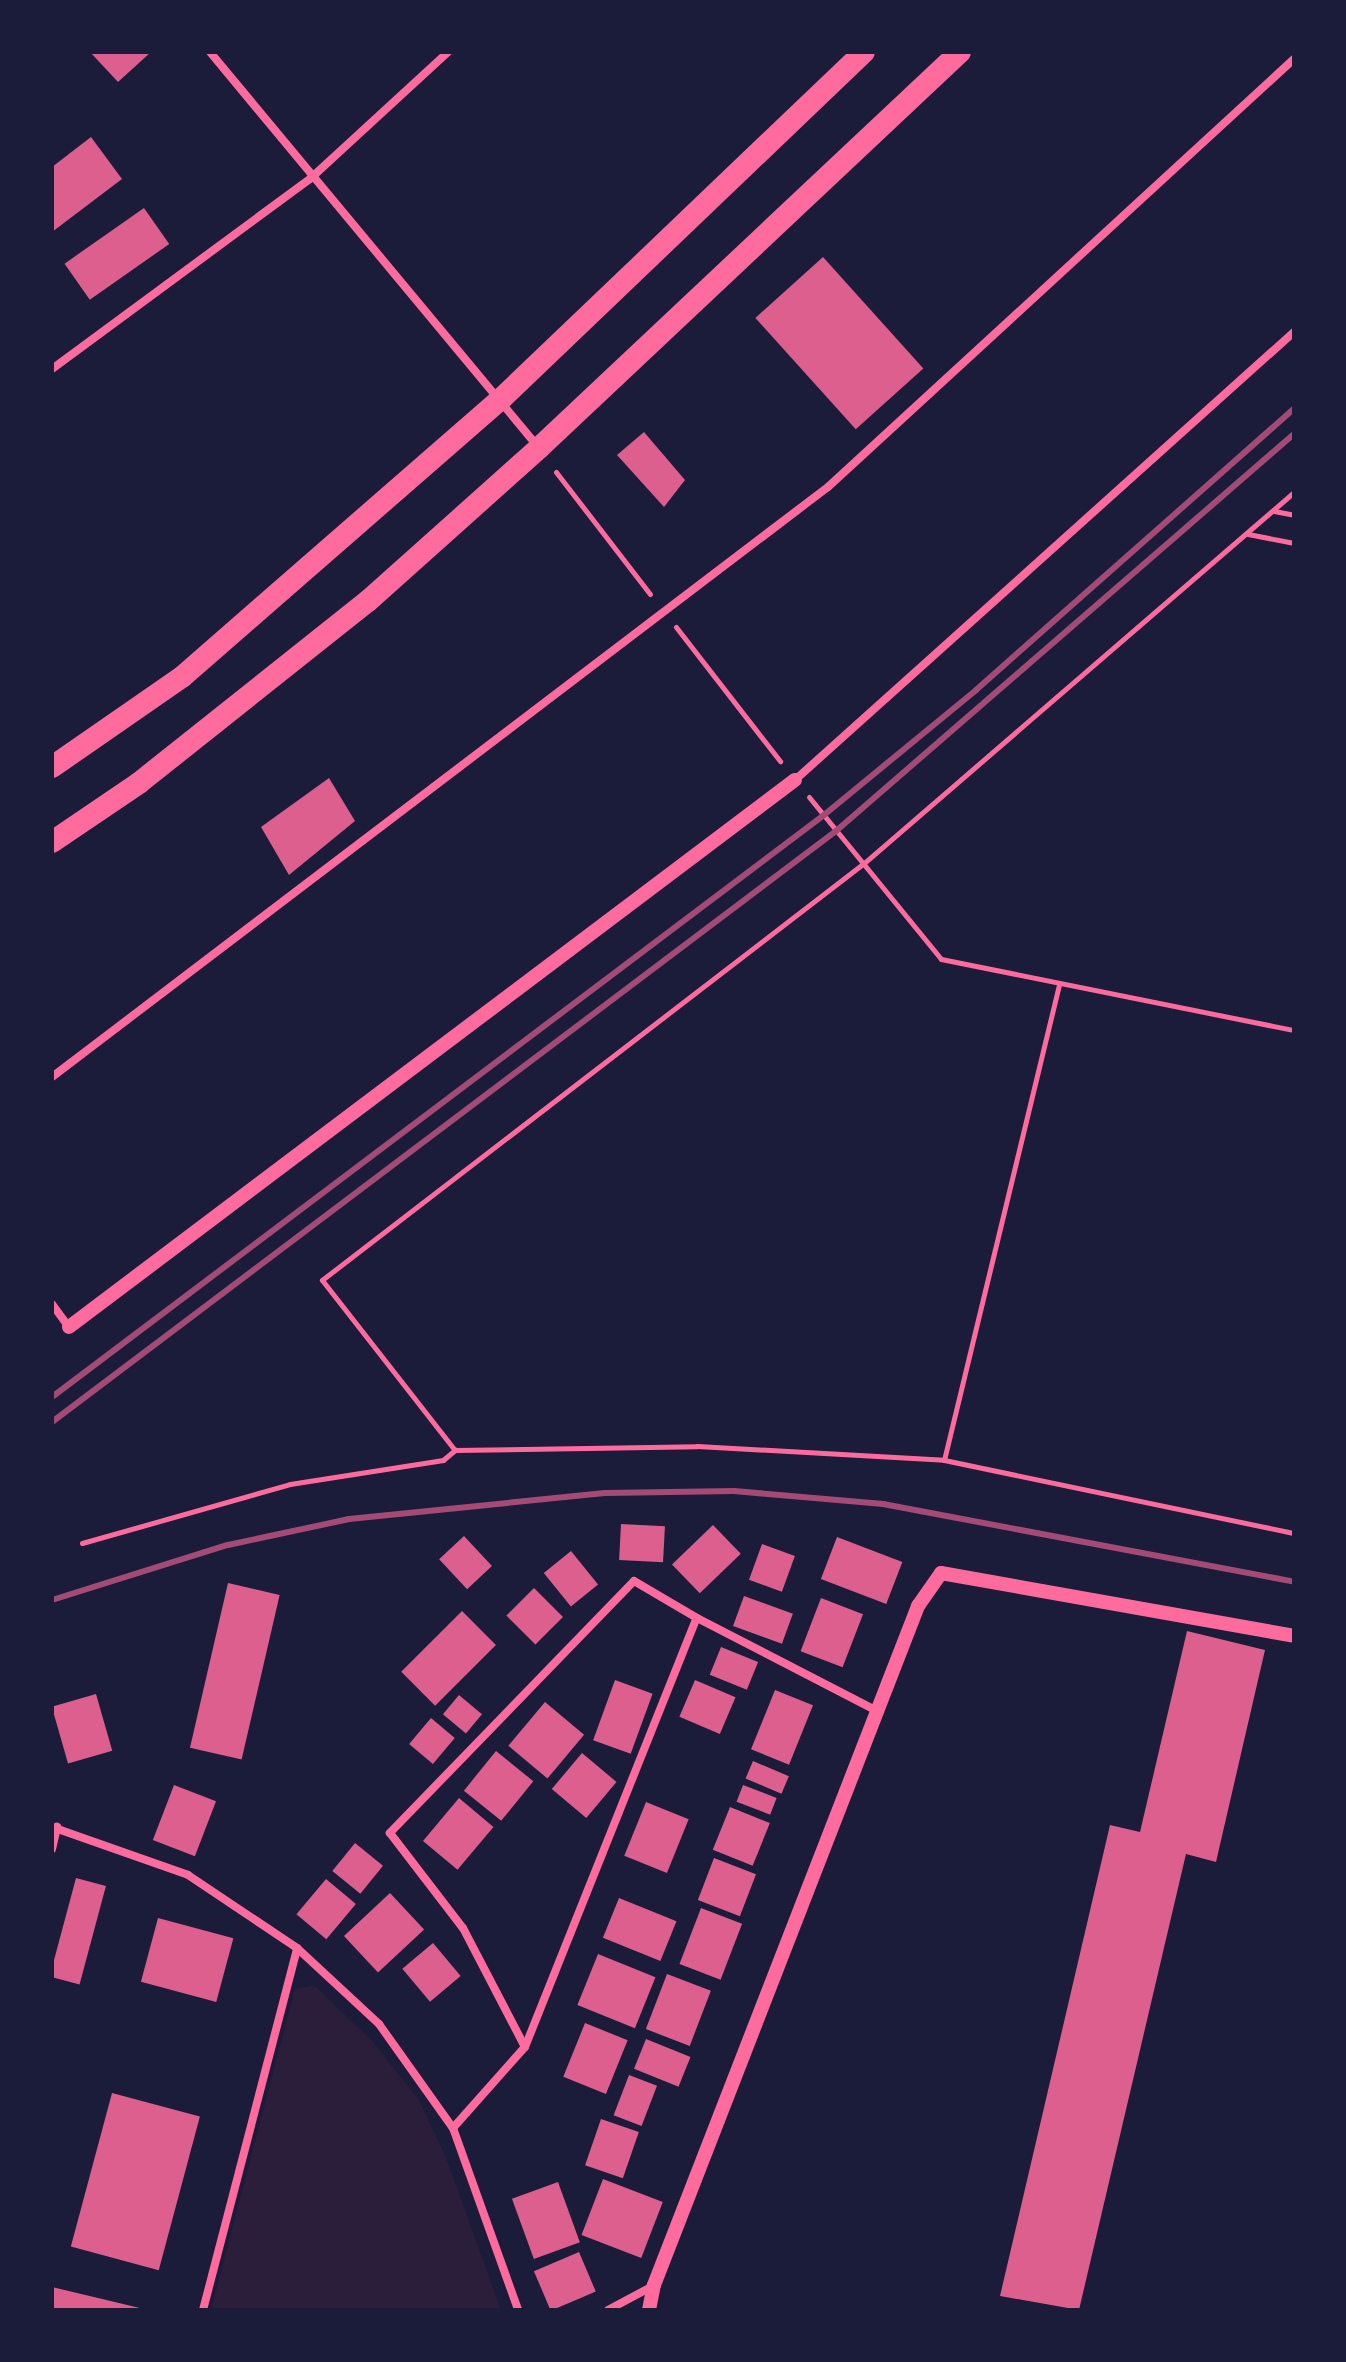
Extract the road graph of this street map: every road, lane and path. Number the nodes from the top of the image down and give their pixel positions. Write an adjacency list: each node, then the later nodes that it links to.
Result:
1 (210, 52): 6 (street)
2 (448, 52): 6 (street)
3 (864, 52): 9 (highway)
4 (960, 52): 10 (highway)
5 (1294, 59): 16 (street)
6 (311, 178): 8 (street); 9 (street)
7 (1294, 332): 18 (street)
8 (52, 369)
9 (501, 399): 10 (street); 17 (highway)
10 (539, 448): 16 (path); 19 (highway)
11 (1294, 492): 12 (path)
12 (1274, 511): 13 (path); 14 (path)
13 (1294, 515)
14 (1247, 534): 15 (path); 20 (path)
15 (1294, 543)
16 (664, 611): 18 (path); 23 (street)
17 (52, 767)
18 (795, 780): 20 (path); 25 (street)
19 (52, 842)
20 (864, 863): 21 (path); 26 (path)
21 (1059, 984): 22 (path); 27 (path)
22 (1294, 1030)
23 (52, 1077)
24 (52, 1304): 25 (street)
25 (69, 1327)
26 (455, 1450): 27 (path); 29 (path)
27 (944, 1460): 28 (path)
28 (1294, 1533)
29 (82, 1543)
30 (697, 1618): 32 (street); 36 (street); 36 (street)
31 (1294, 1636): 32 (street)
32 (877, 1711): 38 (street)
33 (55, 1827): 34 (street); 35 (street)
34 (52, 1849)
35 (297, 1948): 37 (street); 39 (street)
36 (525, 2047): 37 (street)
37 (453, 2128): 40 (street)
38 (654, 2285): 41 (street); 42 (street)
39 (203, 2310)
40 (518, 2310)
41 (608, 2310)
42 (649, 2310)

